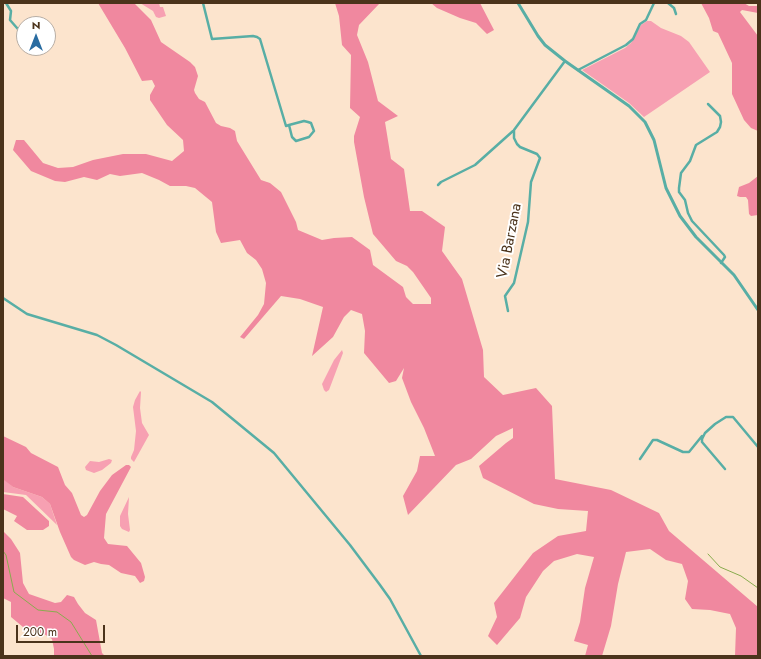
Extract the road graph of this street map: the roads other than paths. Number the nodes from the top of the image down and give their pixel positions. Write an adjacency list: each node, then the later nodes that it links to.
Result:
1 (6, 3): 7 (street)
2 (203, 3): 11 (street)
3 (518, 3): 8 (street)
4 (654, 3): 9 (street)
5 (668, 3): 6 (street)
6 (676, 14)
7 (16, 27)
8 (565, 61): 9 (street); 12 (street)
9 (578, 70): 14 (street)
10 (708, 104): 14 (street)
11 (289, 125): 11 (street)
12 (514, 130): 13 (street); 17 (street, Via Barzana)
13 (438, 185)
14 (721, 262): 16 (street)
15 (3, 298): 24 (street)
16 (758, 310)
17 (508, 312)
18 (705, 433): 20 (street); 22 (street); 23 (street)
19 (758, 438): 20 (street)
20 (754, 441): 21 (street)
21 (758, 447)
22 (640, 458)
23 (725, 469)
24 (421, 656)

